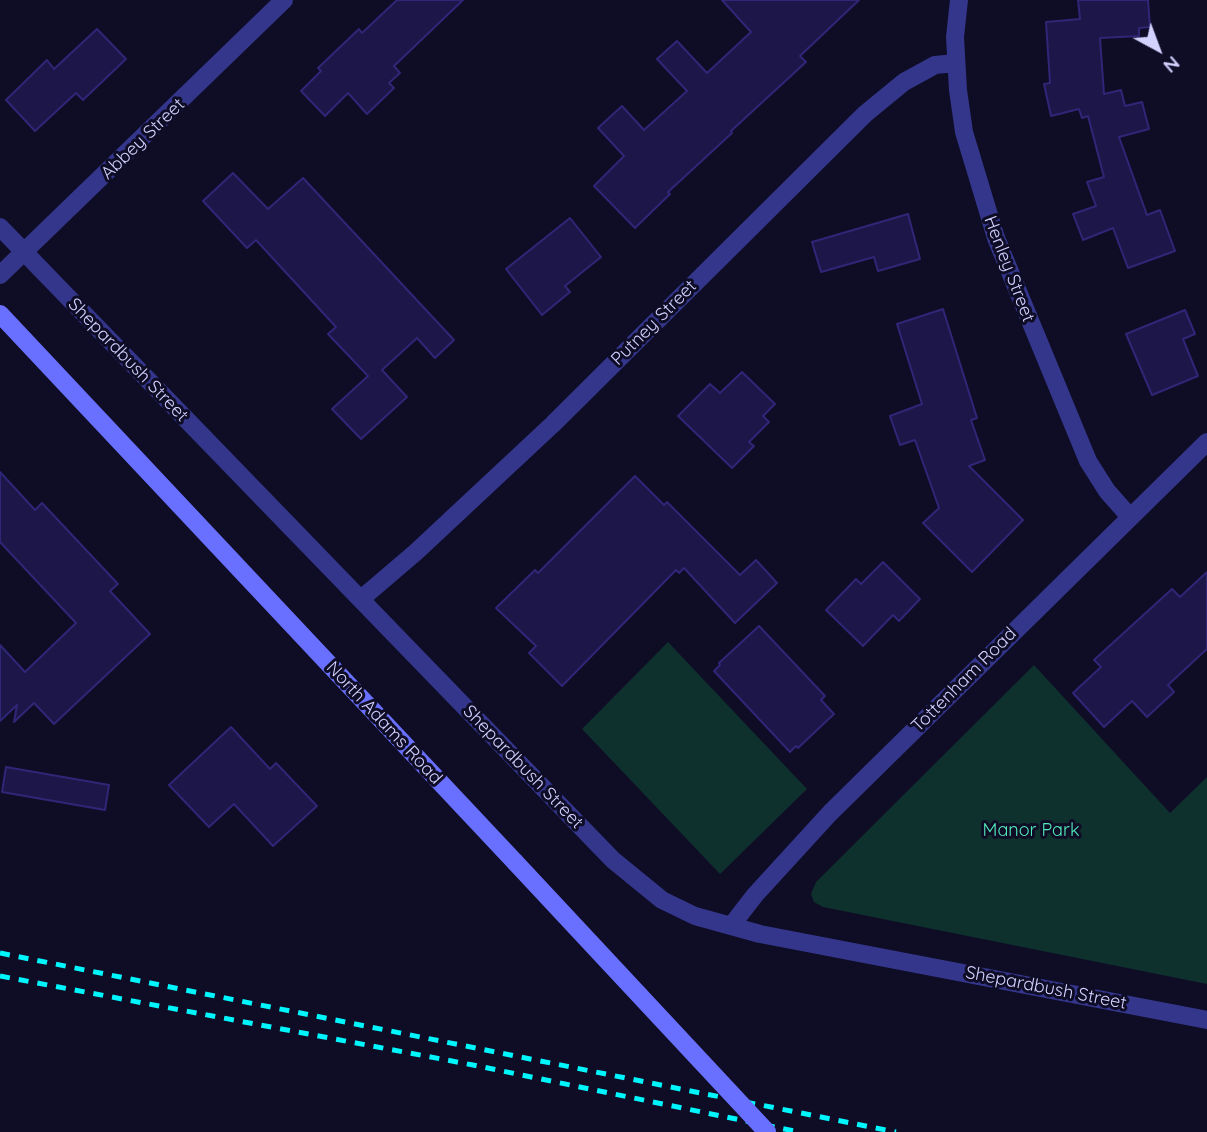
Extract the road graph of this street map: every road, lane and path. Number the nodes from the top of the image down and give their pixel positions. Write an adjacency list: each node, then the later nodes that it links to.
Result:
1 (284, 0): 5 (street, Abbey Street)
2 (959, 0): 3 (street, Henley Street)
3 (955, 63): 9 (street, Henley Street); 10 (street, Putney Street)
4 (0, 226): 5 (street, Shepardbush Street)
5 (25, 252): 6 (street, Abbey Street); 10 (street, Shepardbush Street)
6 (0, 275)
7 (0, 314): 13 (main road, North Adams Road, bridge)
8 (1207, 442): 9 (street, Tottenham Road)
9 (1130, 517): 11 (street, Tottenham Road)
10 (361, 599): 11 (street, Shepardbush Street)
11 (731, 926): 12 (street, Shepardbush Street)
12 (1207, 1020)
13 (767, 1132)

